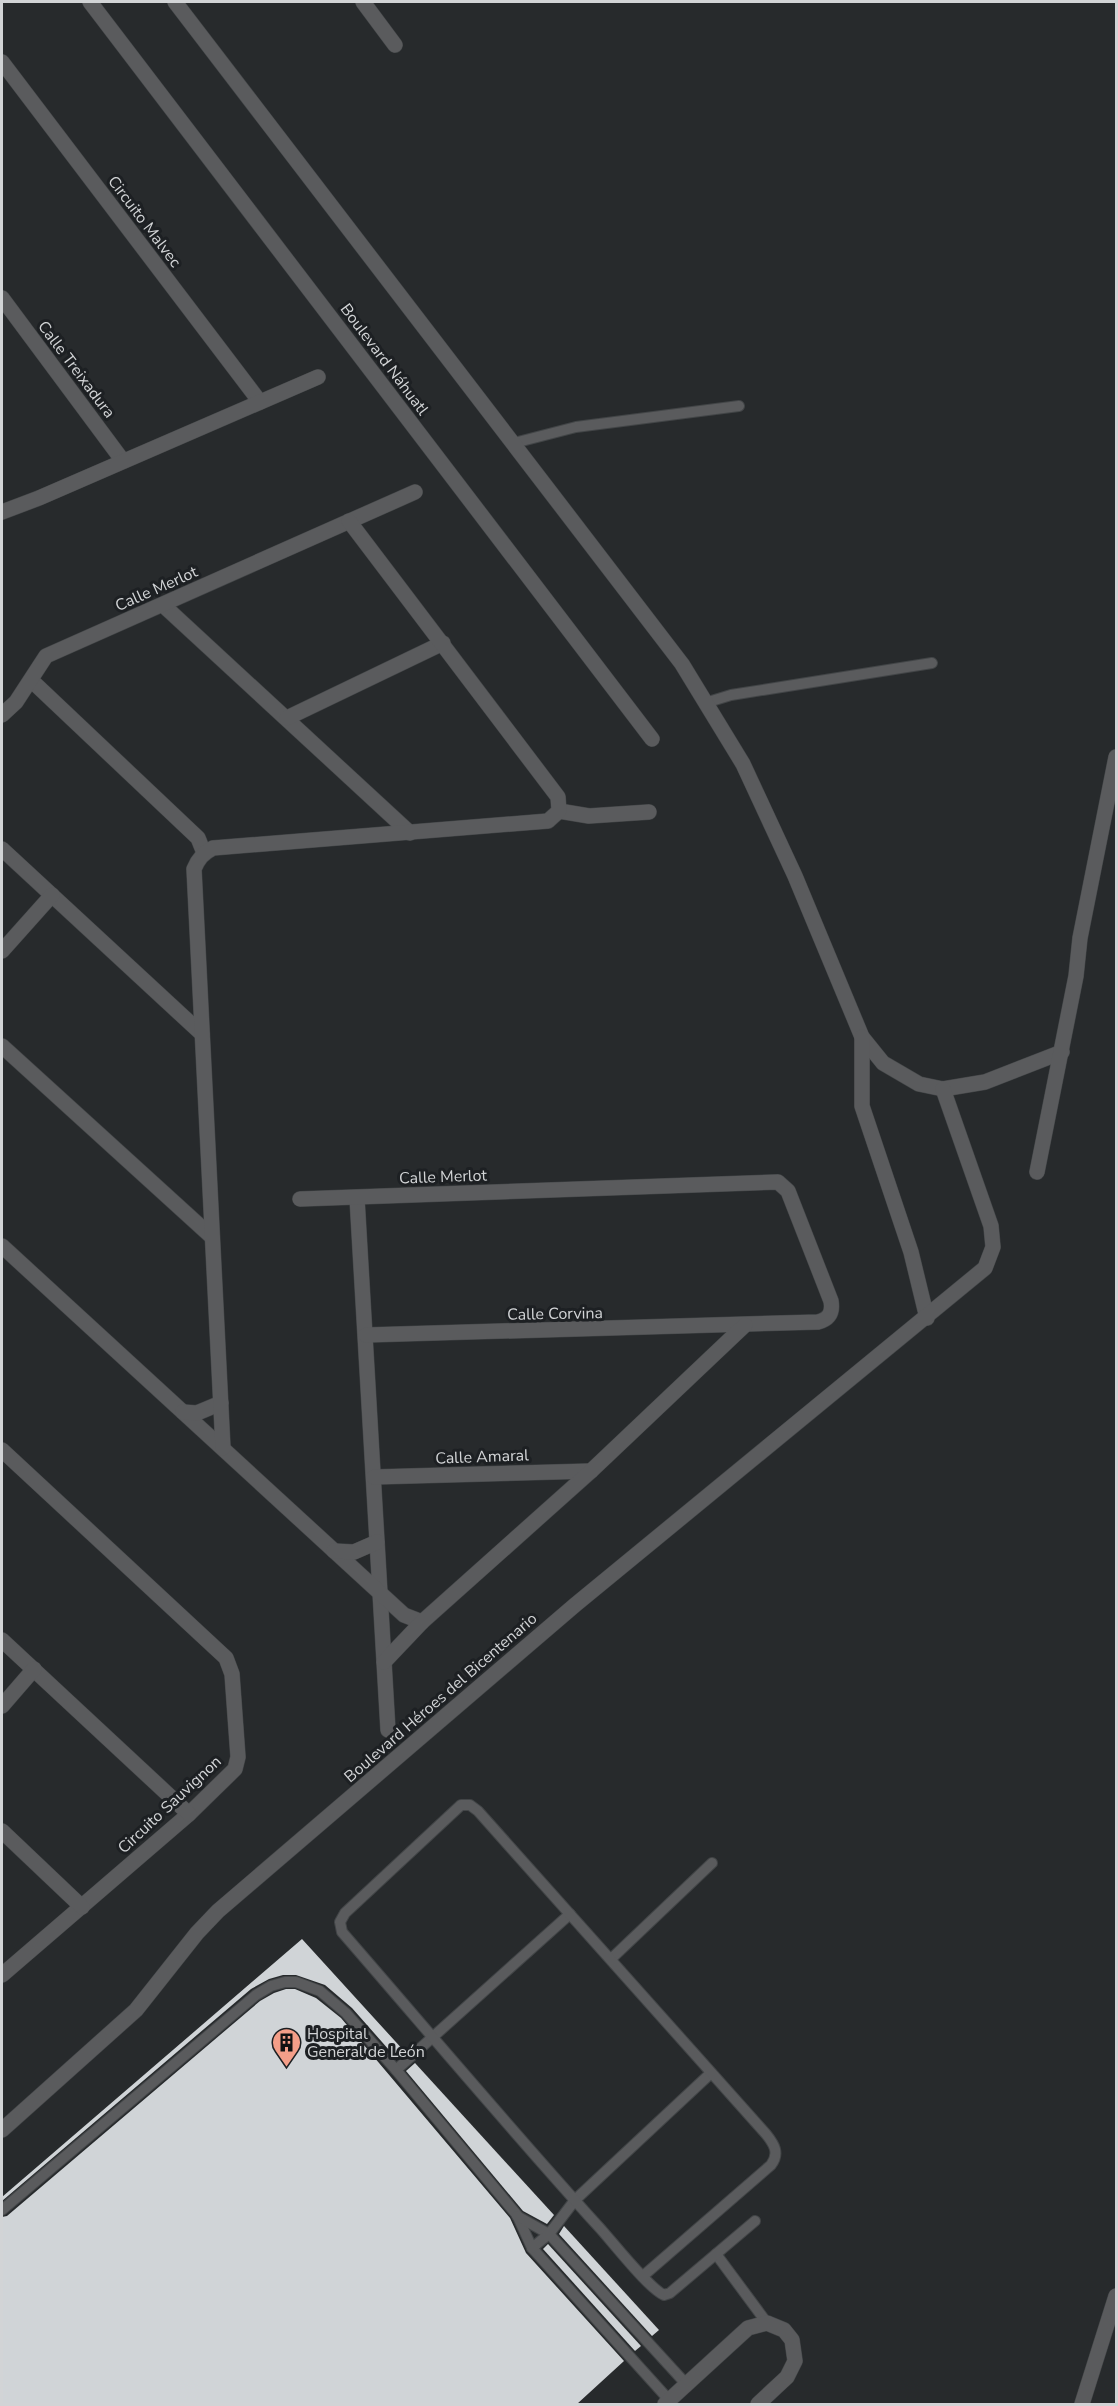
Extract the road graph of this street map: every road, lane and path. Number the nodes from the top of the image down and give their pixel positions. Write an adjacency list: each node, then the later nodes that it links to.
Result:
1 (90, 2): 22 (street, Boulevard Náhuatl)
2 (175, 2): 10 (street)
3 (363, 2): 4 (street)
4 (395, 45)
5 (2, 62): 8 (street, Circuito Malvec)
6 (2, 298): 11 (street, Calle Treixadura)
7 (318, 377): 8 (street)
8 (260, 402): 11 (street)
9 (738, 406): 10 (lane)
10 (514, 443): 19 (street)
11 (123, 461): 13 (street)
12 (415, 492): 14 (street, Calle Merlot)
13 (2, 512)
14 (349, 521): 15 (street, Calle Merlot); 16 (street)
15 (163, 605): 18 (street, Calle Merlot); 21 (street)
16 (443, 643): 21 (street); 24 (street)
17 (932, 663): 19 (lane)
18 (31, 680): 20 (street, Calle Merlot); 28 (street)
19 (705, 703): 32 (street)
20 (2, 715)
21 (287, 718): 26 (street)
22 (652, 739)
23 (1116, 757): 34 (street)
24 (559, 811): 25 (street); 26 (street)
25 (649, 812)
26 (410, 832): 28 (street)
27 (2, 849): 29 (street)
28 (204, 853): 31 (street)
29 (52, 895): 30 (street); 31 (street)
30 (2, 951)
31 (202, 1034): 39 (street)
32 (862, 1037): 35 (street); 42 (street)
33 (2, 1046): 39 (street)
34 (1062, 1052): 35 (street); 36 (street)
35 (943, 1089): 42 (street, Boulevard Héroes del Bicentenario)
36 (1037, 1172)
37 (357, 1198): 38 (street, Calle Merlot); 41 (street, Calle Merlot); 44 (street)
38 (300, 1199)
39 (212, 1237): 45 (street)
40 (2, 1246): 46 (street)
41 (830, 1316): 43 (street, Calle Corvina)
42 (927, 1318): 70 (street, Boulevard Héroes del Bicentenario)
43 (745, 1325): 44 (street, Calle Corvina); 49 (street)
44 (366, 1335): 50 (street)
45 (221, 1404): 46 (street); 47 (street)
46 (183, 1412): 47 (street)
47 (223, 1448): 52 (street)
48 (2, 1450): 60 (street, Circuito Sauvignon)
49 (591, 1471): 50 (street, Calle Amaral); 54 (street)
50 (374, 1477): 51 (street)
51 (377, 1542): 52 (street); 53 (street)
52 (334, 1551): 53 (street)
53 (380, 1593): 54 (street); 56 (street)
54 (422, 1622): 56 (street)
55 (2, 1640): 57 (street)
56 (384, 1662): 59 (street)
57 (34, 1669): 58 (street); 60 (street)
58 (2, 1706)
59 (388, 1730)
60 (189, 1814): 63 (street, Circuito Sauvignon)
61 (2, 1831): 63 (street)
62 (712, 1863): 65 (lane)
63 (82, 1907): 66 (street, Circuito Sauvignon)
64 (570, 1914): 65 (lane); 67 (lane); 67 (lane)
65 (610, 1959): 69 (lane)
66 (2, 1975)
67 (432, 2036): 68 (lane); 71 (lane)
68 (396, 2070): 72 (lane); 73 (lane)
69 (711, 2073): 71 (lane); 78 (lane)
70 (2, 2130)
71 (574, 2200): 75 (lane); 78 (lane)
72 (3, 2210)
73 (517, 2216): 75 (lane); 76 (lane)
74 (754, 2221): 77 (lane)
75 (549, 2234): 76 (lane); 81 (lane)
76 (532, 2248): 82 (lane)
77 (716, 2254): 78 (lane); 80 (lane)
78 (643, 2276)
79 (1116, 2296): 84 (street)
80 (767, 2324): 81 (street); 83 (street)
81 (687, 2385): 82 (street)
82 (667, 2403)
83 (758, 2404)
84 (1082, 2404)

